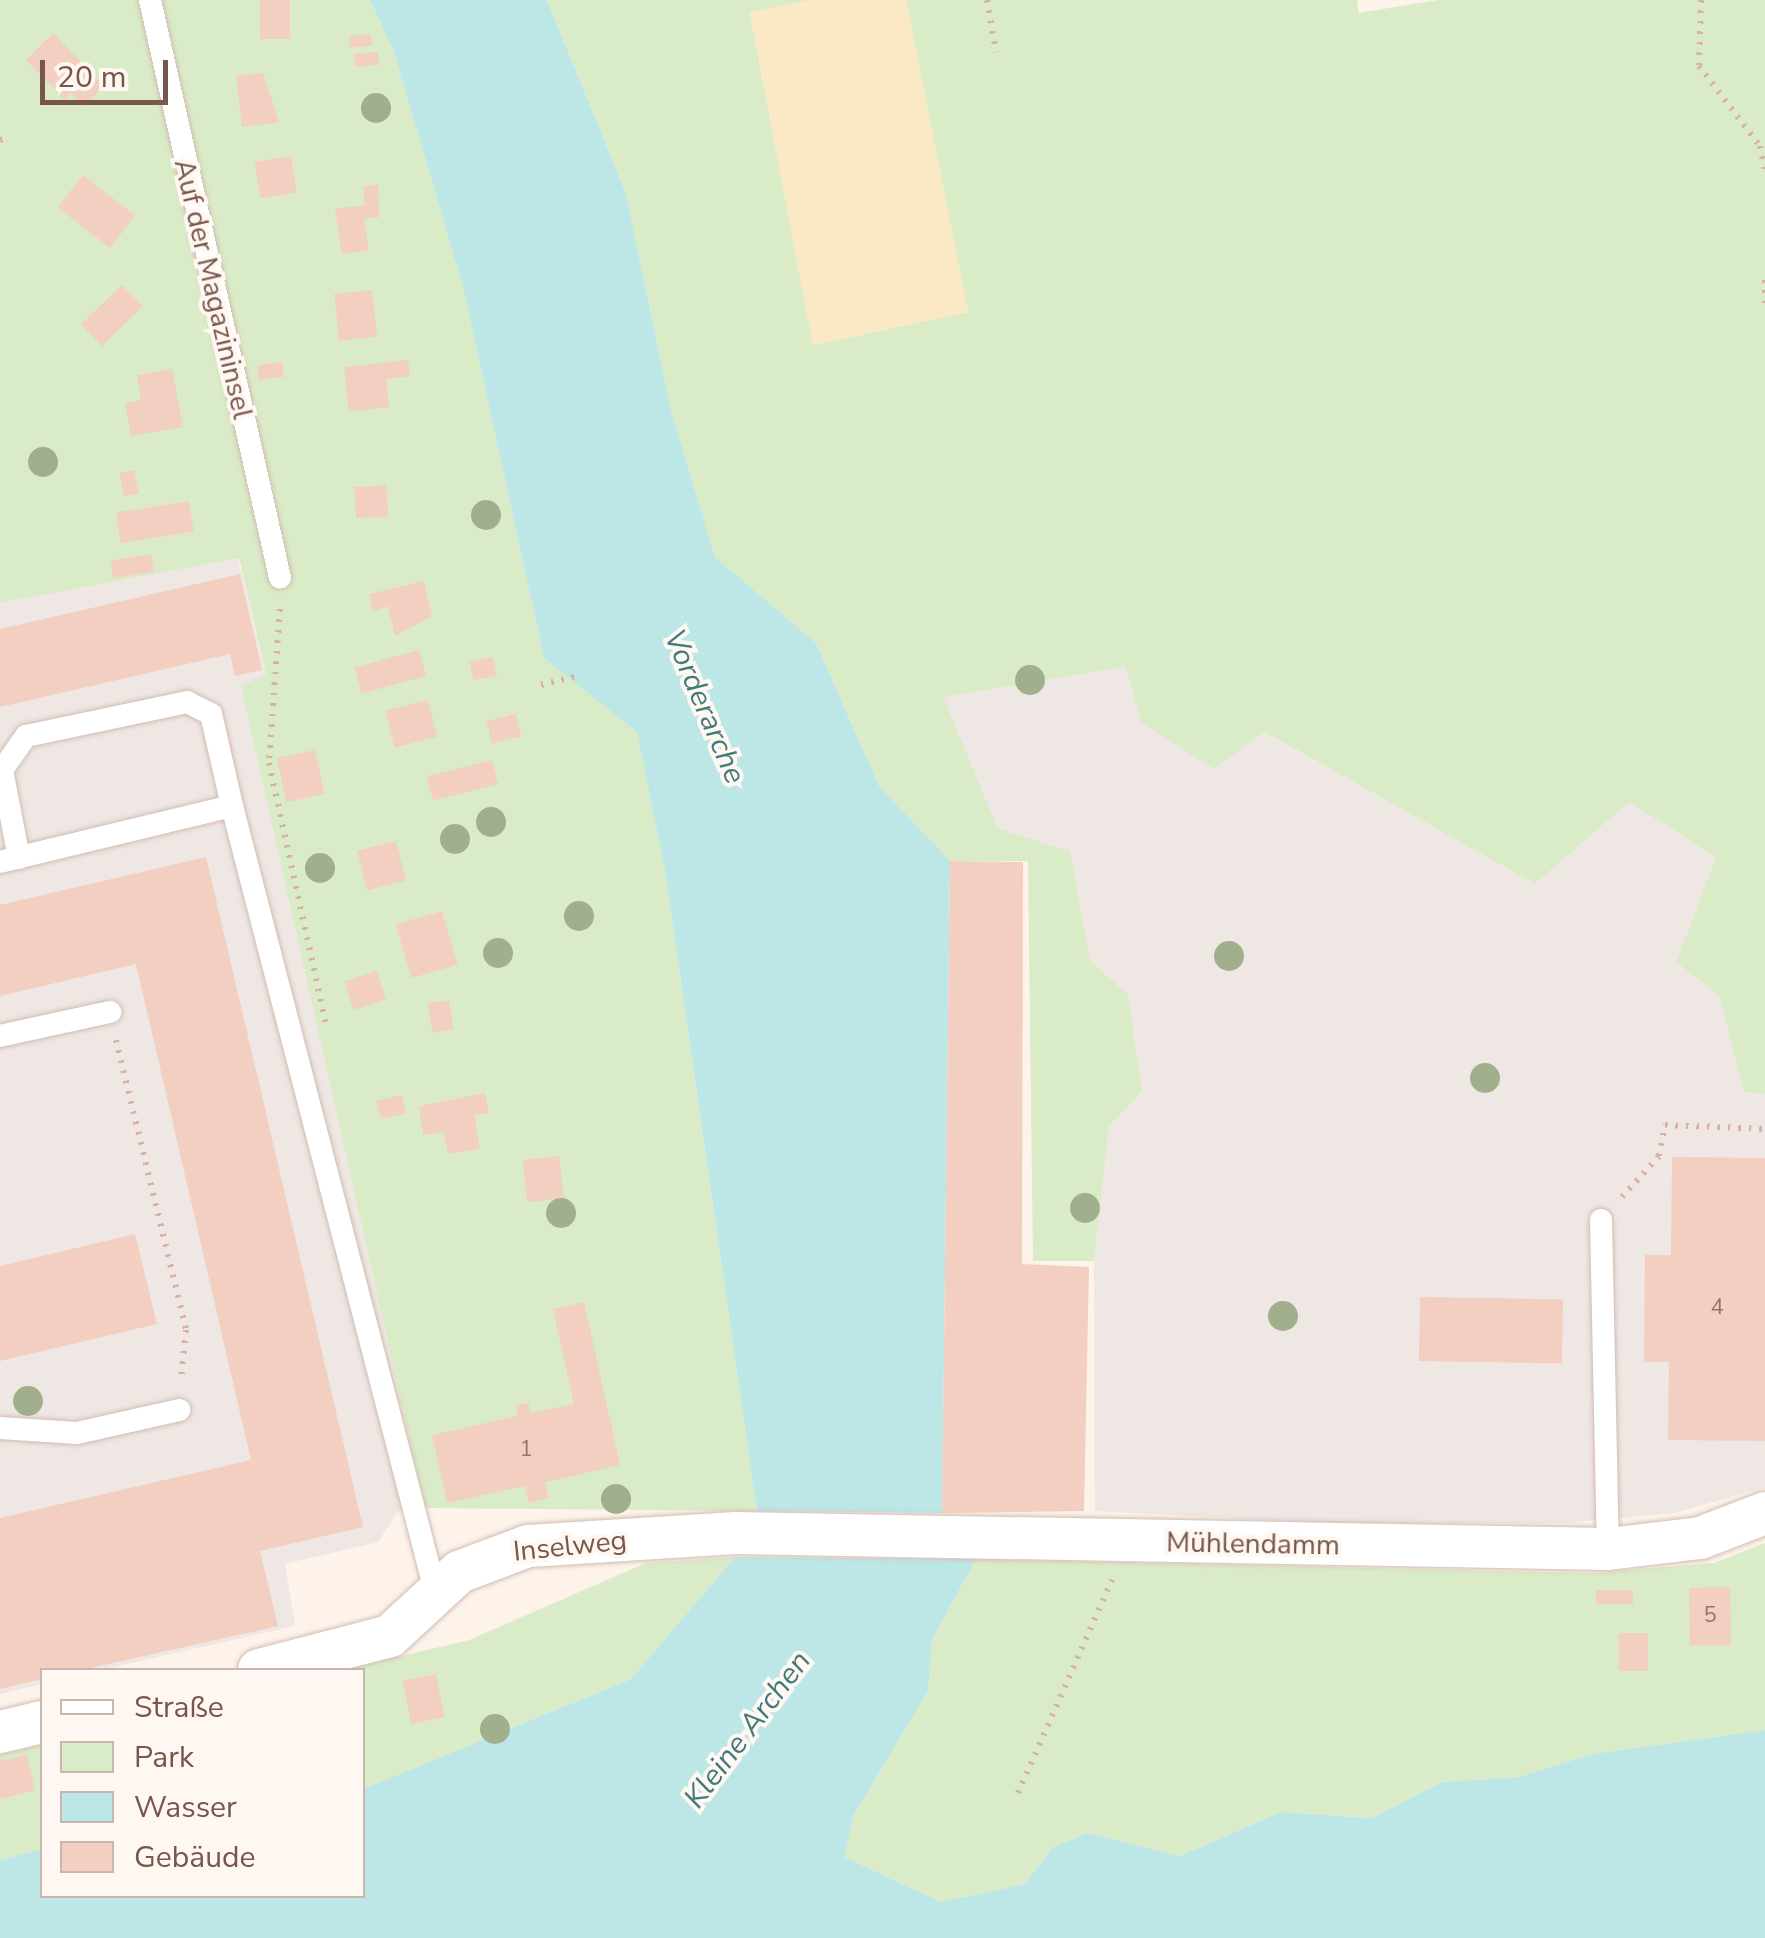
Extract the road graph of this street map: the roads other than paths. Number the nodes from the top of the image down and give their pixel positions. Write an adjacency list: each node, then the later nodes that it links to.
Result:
1 (150, 0): 2 (lane, Auf der Magazininsel)
2 (280, 578)
3 (232, 806): 4 (lane); 4 (lane); 13 (lane)
4 (10, 860)
5 (110, 1012): 6 (lane)
6 (0, 1036)
7 (1600, 1220): 12 (lane)
8 (179, 1410): 9 (lane)
9 (0, 1428)
10 (1765, 1513): 12 (street, Mühlendamm)
11 (736, 1533): 12 (street, Mühlendamm); 13 (street, Inselweg)
12 (1608, 1549)
13 (437, 1599): 14 (street, Inselweg)
14 (268, 1668)
15 (40, 1722): 16 (street)
16 (0, 1732)

